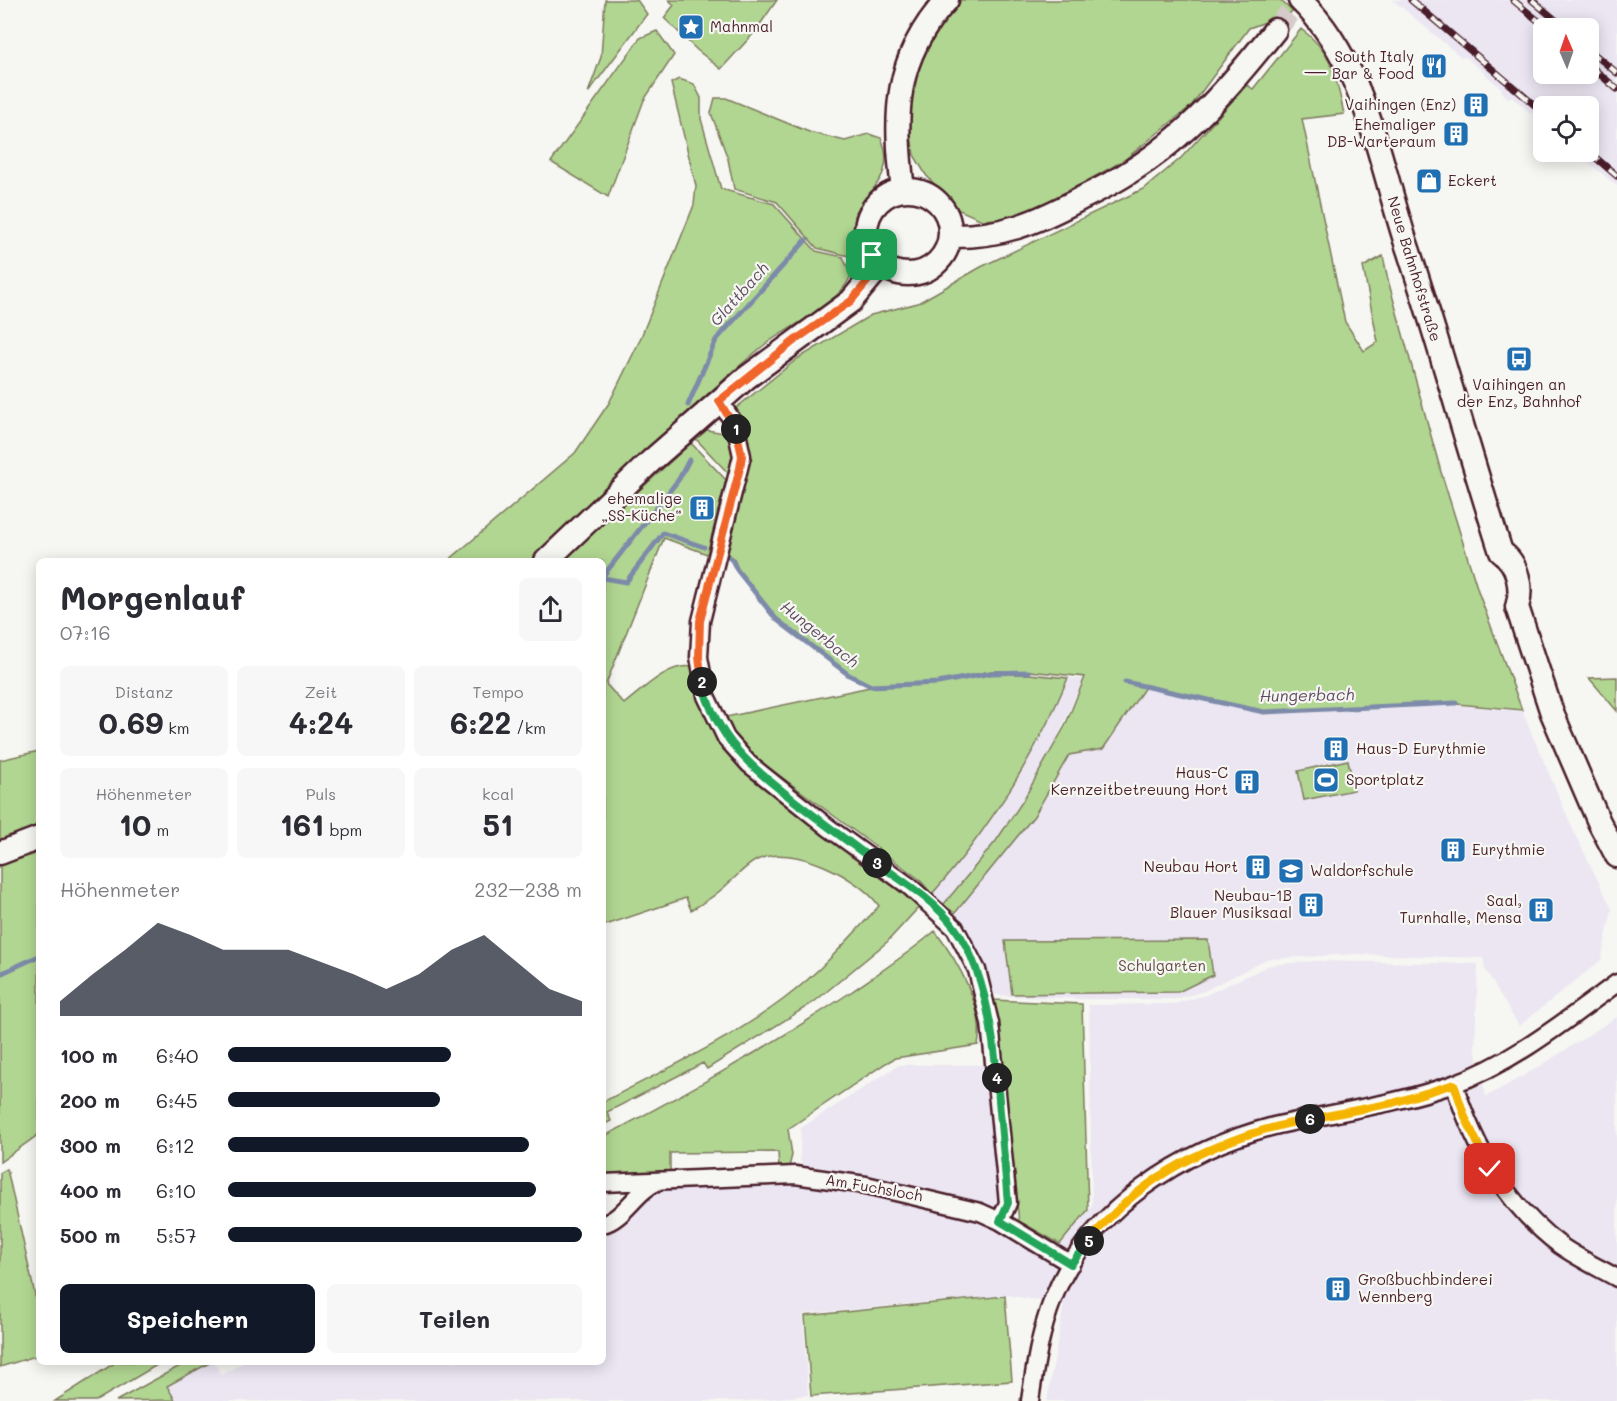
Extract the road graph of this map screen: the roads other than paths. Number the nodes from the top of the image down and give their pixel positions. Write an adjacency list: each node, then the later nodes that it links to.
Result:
1 (947, 0): 4 (main road)
2 (1300, 0): 11 (main road, Neue Bahnhofstraße)
3 (1275, 30): 5 (main road)
4 (903, 190): 5 (main road); 6 (main road)
5 (950, 237): 6 (main road)
6 (881, 265): 7 (main road)
7 (719, 401): 8 (main road); 16 (street)
8 (549, 558)
9 (36, 839): 10 (main road)
10 (0, 853)
11 (1617, 856)
12 (1617, 983): 13 (street)
13 (1454, 1084): 18 (street); 19 (street)
14 (662, 1178): 15 (street, Am Fuchsloch); 16 (street, Am Fuchsloch); 17 (street)
15 (606, 1182)
16 (1000, 1221): 18 (street, Am Fuchsloch)
17 (606, 1223)
18 (1071, 1264): 20 (street)
19 (1617, 1278)
20 (1030, 1401)

